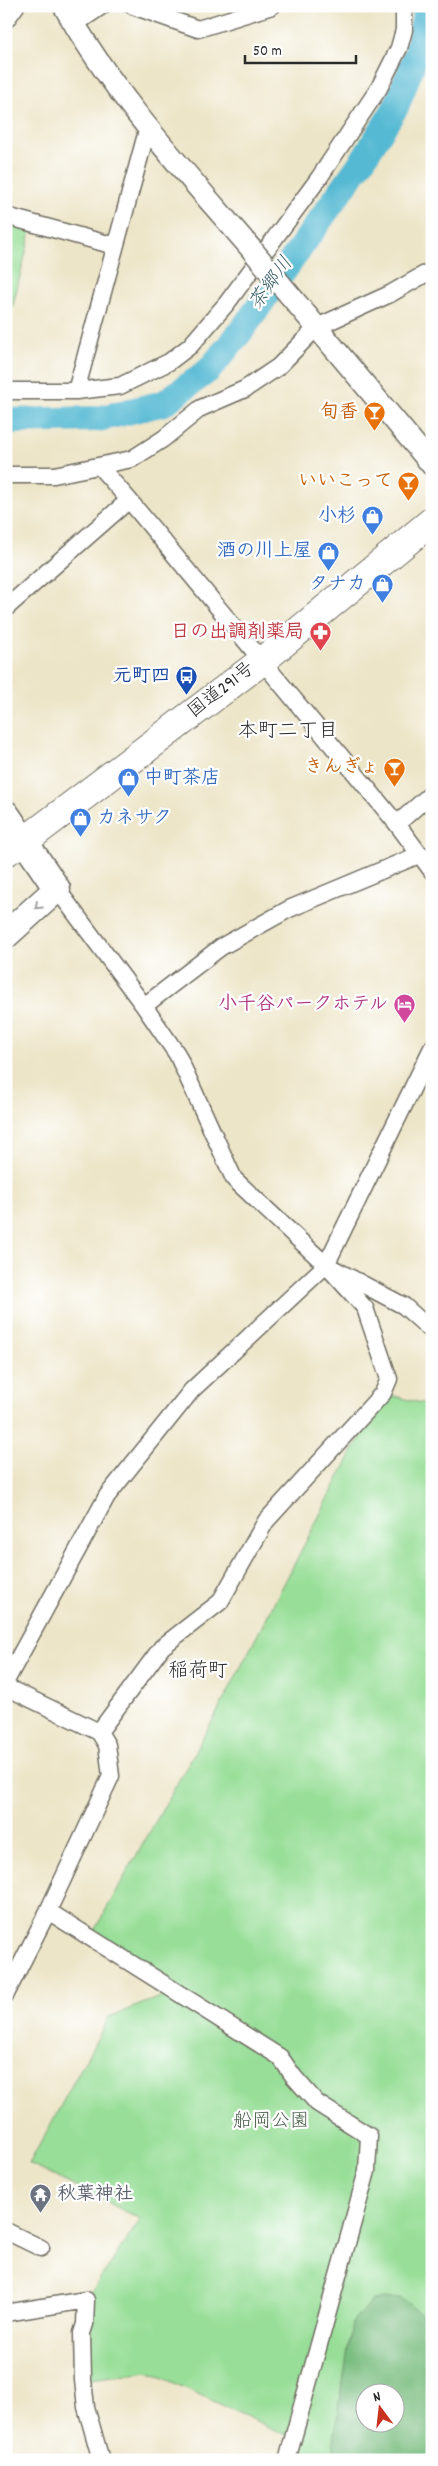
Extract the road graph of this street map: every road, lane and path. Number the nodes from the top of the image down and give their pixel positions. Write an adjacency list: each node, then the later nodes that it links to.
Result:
1 (16, 6): 7 (street)
2 (64, 6): 8 (street)
3 (102, 6): 8 (street)
4 (133, 6): 5 (street)
5 (272, 6)
6 (404, 6): 15 (street)
7 (6, 20)
8 (74, 25): 9 (street)
9 (148, 128): 11 (street); 13 (street, bridge)
10 (6, 216): 11 (street)
11 (115, 246): 15 (street)
12 (432, 270): 13 (street)
13 (317, 327): 16 (street); 17 (street)
14 (6, 391): 15 (street)
15 (76, 391)
16 (432, 465)
17 (100, 467): 18 (street); 19 (street)
18 (6, 475)
19 (129, 500): 21 (street); 22 (street)
20 (432, 521): 22 (highway, 国道291号)
21 (6, 608)
22 (262, 661): 25 (street); 26 (highway, 国道291号)
23 (432, 794): 25 (street)
24 (6, 814): 26 (main road)
25 (397, 824): 27 (street)
26 (16, 846): 29 (main road)
27 (421, 854): 28 (street); 31 (street)
28 (432, 871)
29 (57, 889): 30 (main road, one-way to 30); 31 (street)
30 (6, 935)
31 (144, 1006): 33 (street)
32 (432, 1048): 33 (street)
33 (326, 1265): 34 (street); 35 (street); 37 (street)
34 (432, 1331)
35 (6, 1682)
36 (6, 1687): 37 (street)
37 (99, 1732): 38 (street)
38 (48, 1911): 39 (street); 44 (street)
39 (6, 1994)
40 (6, 2231): 41 (street)
41 (41, 2248)
42 (6, 2313): 43 (street)
43 (101, 2460)
44 (287, 2460)

